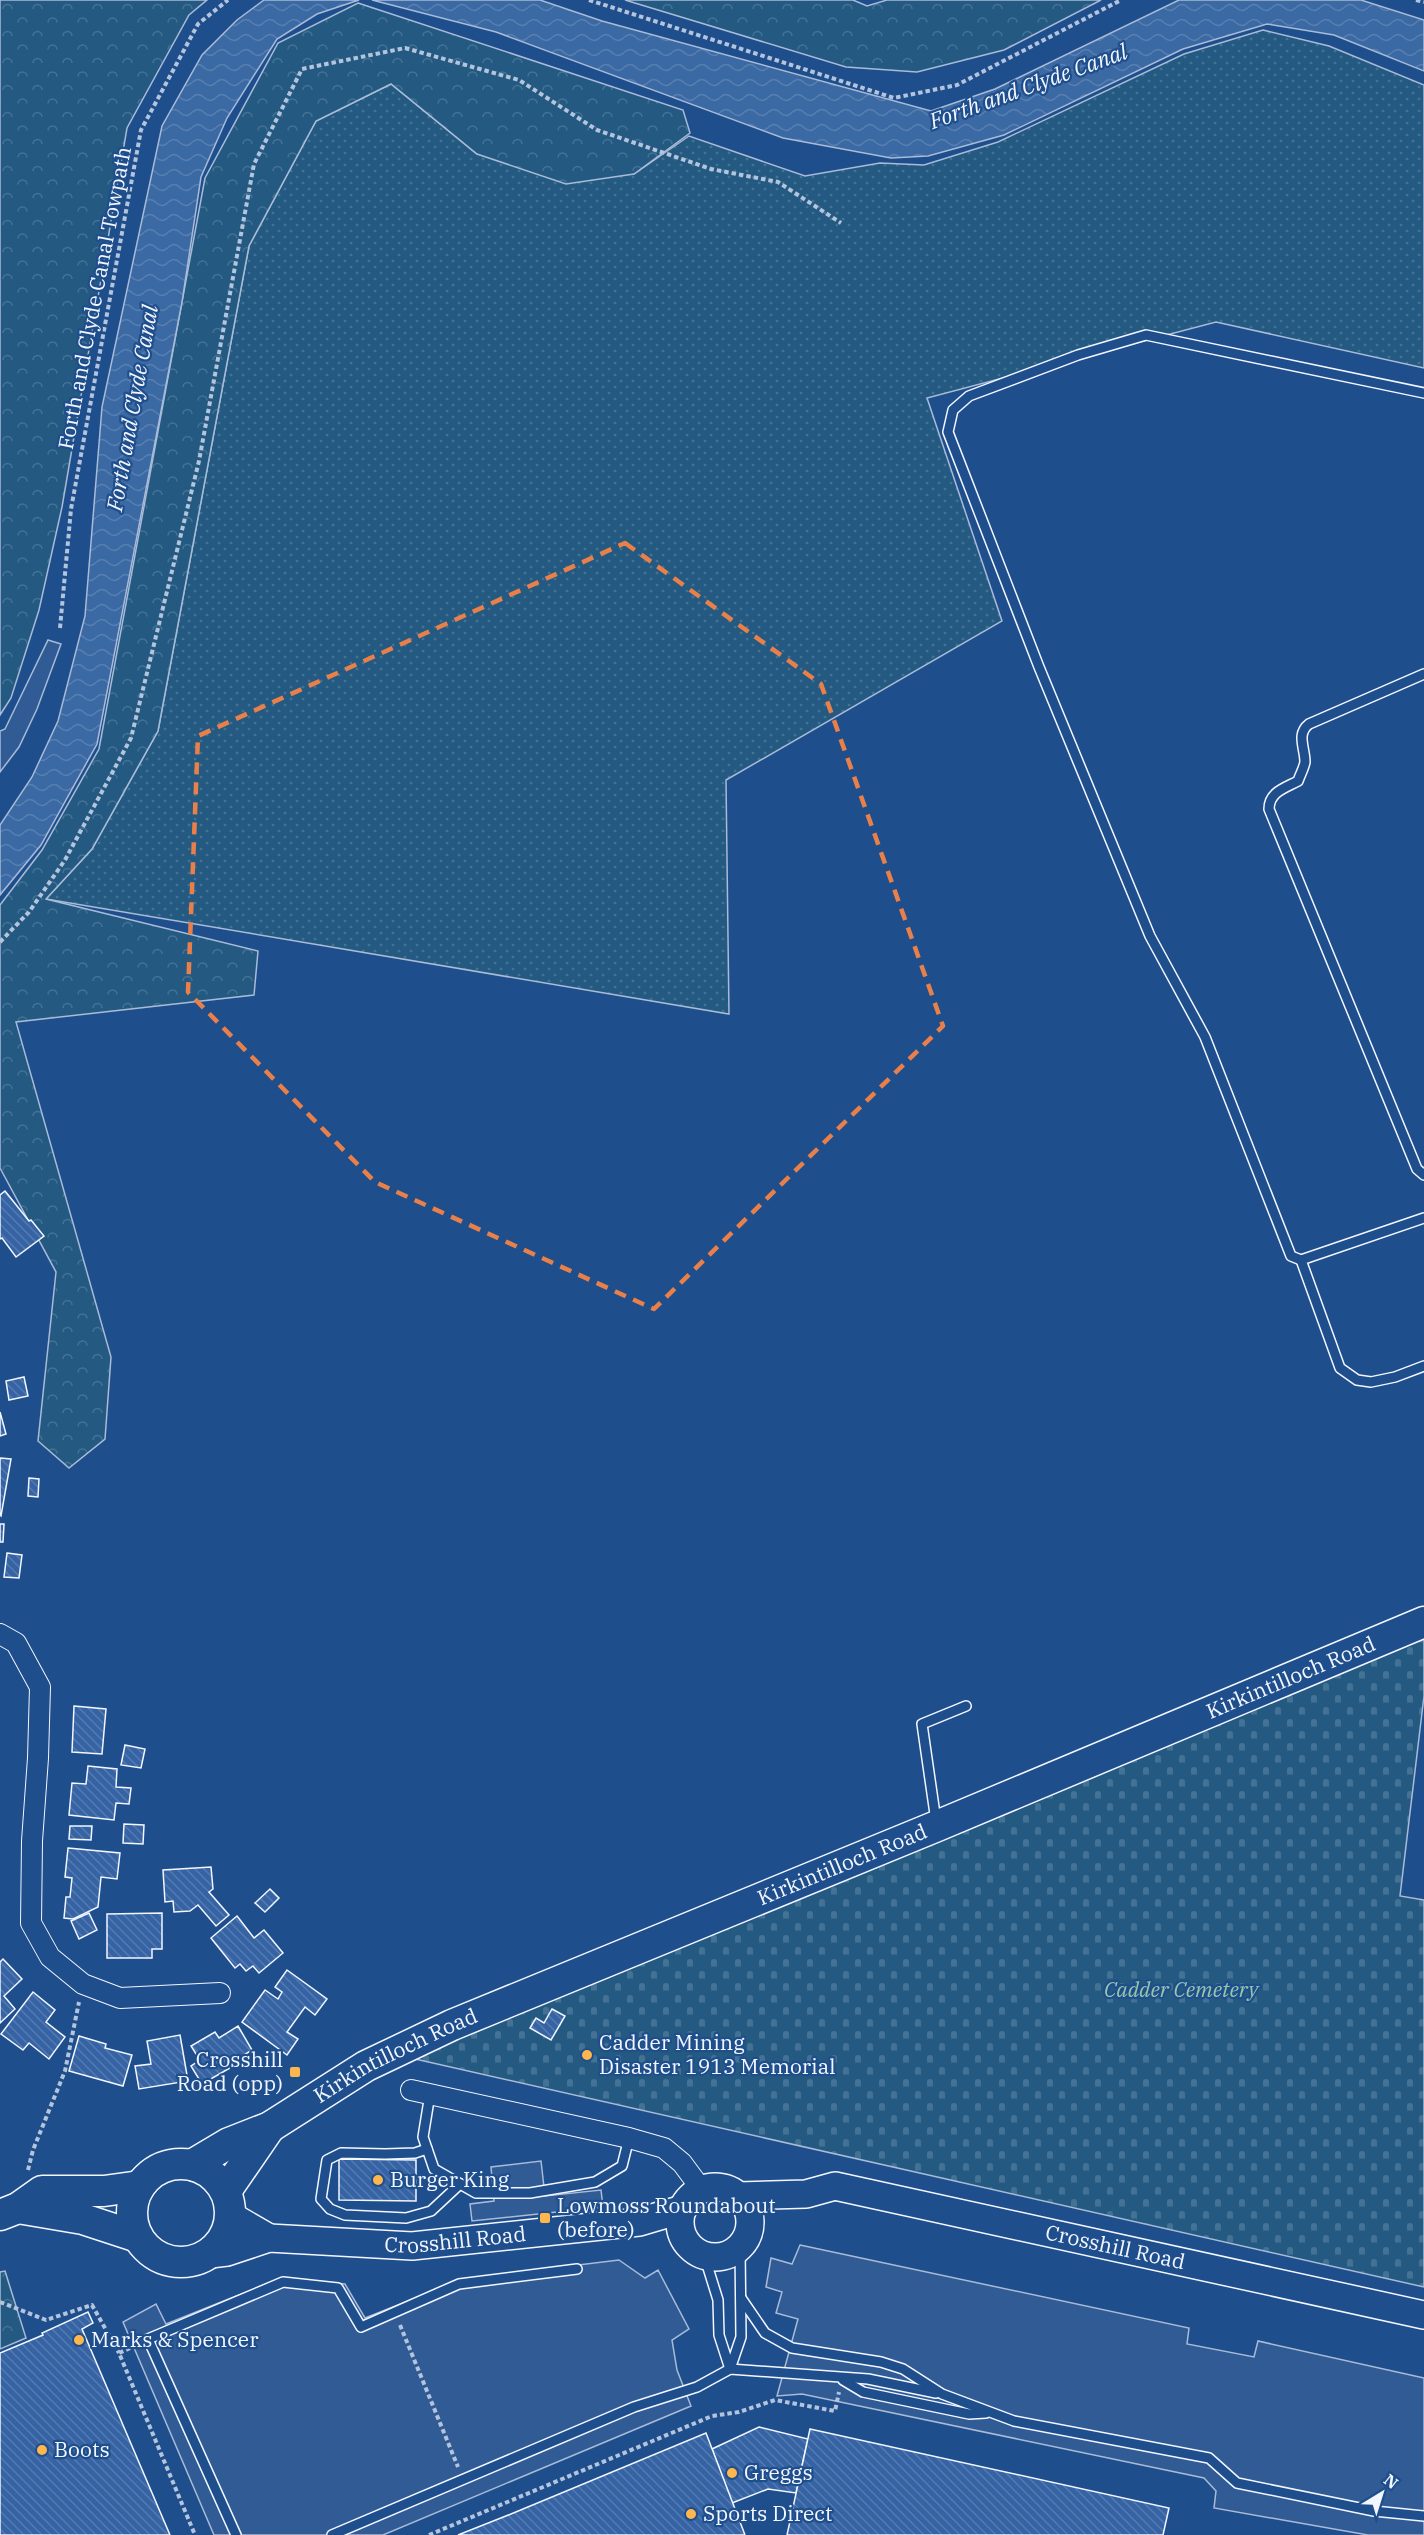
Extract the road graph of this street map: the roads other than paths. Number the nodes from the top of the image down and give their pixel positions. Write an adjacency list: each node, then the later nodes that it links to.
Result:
1 (1424, 393): 5 (lane)
2 (1424, 674): 3 (lane)
3 (1424, 1175)
4 (1424, 1218): 5 (lane)
5 (1301, 1260): 6 (lane)
6 (1424, 1366)
7 (1424, 1622): 10 (main road, Kirkintilloch Road)
8 (0, 1634): 11 (street)
9 (966, 1706): 10 (lane)
10 (937, 1826): 13 (main road, Kirkintilloch Road)
11 (220, 1993)
12 (421, 2092): 14 (street); 15 (lane)
13 (270, 2127): 16 (main road, Kirkintilloch Road); 22 (main road, Kirkintilloch Road)
14 (629, 2138): 17 (lane); 19 (street)
15 (427, 2149): 17 (lane); 17 (lane)
16 (192, 2165): 18 (main road); 22 (main road)
17 (460, 2184)
18 (140, 2186): 23 (main road); 25 (main road)
19 (702, 2190): 21 (main road); 24 (main road)
20 (806, 2194): 21 (main road, Crosshill Road); 27 (main road, Crosshill Road); 32 (main road, Crosshill Road)
21 (739, 2196): 27 (main road)
22 (229, 2204): 26 (main road, Crosshill Road); 28 (main road)
23 (9, 2211): 25 (main road)
24 (683, 2222): 26 (main road, Crosshill Road); 29 (main road)
25 (138, 2237): 28 (main road)
26 (269, 2238): 28 (main road, Crosshill Road)
27 (745, 2239): 29 (main road); 31 (lane)
28 (210, 2254)
29 (704, 2255): 33 (lane)
30 (577, 2269): 38 (lane)
31 (741, 2298): 33 (lane); 35 (lane)
32 (1424, 2315)
33 (730, 2369): 34 (lane); 39 (lane)
34 (841, 2379): 35 (lane); 36 (lane)
35 (942, 2394): 36 (lane)
36 (990, 2413): 37 (lane)
37 (1424, 2516)
38 (236, 2535)
39 (332, 2535)

